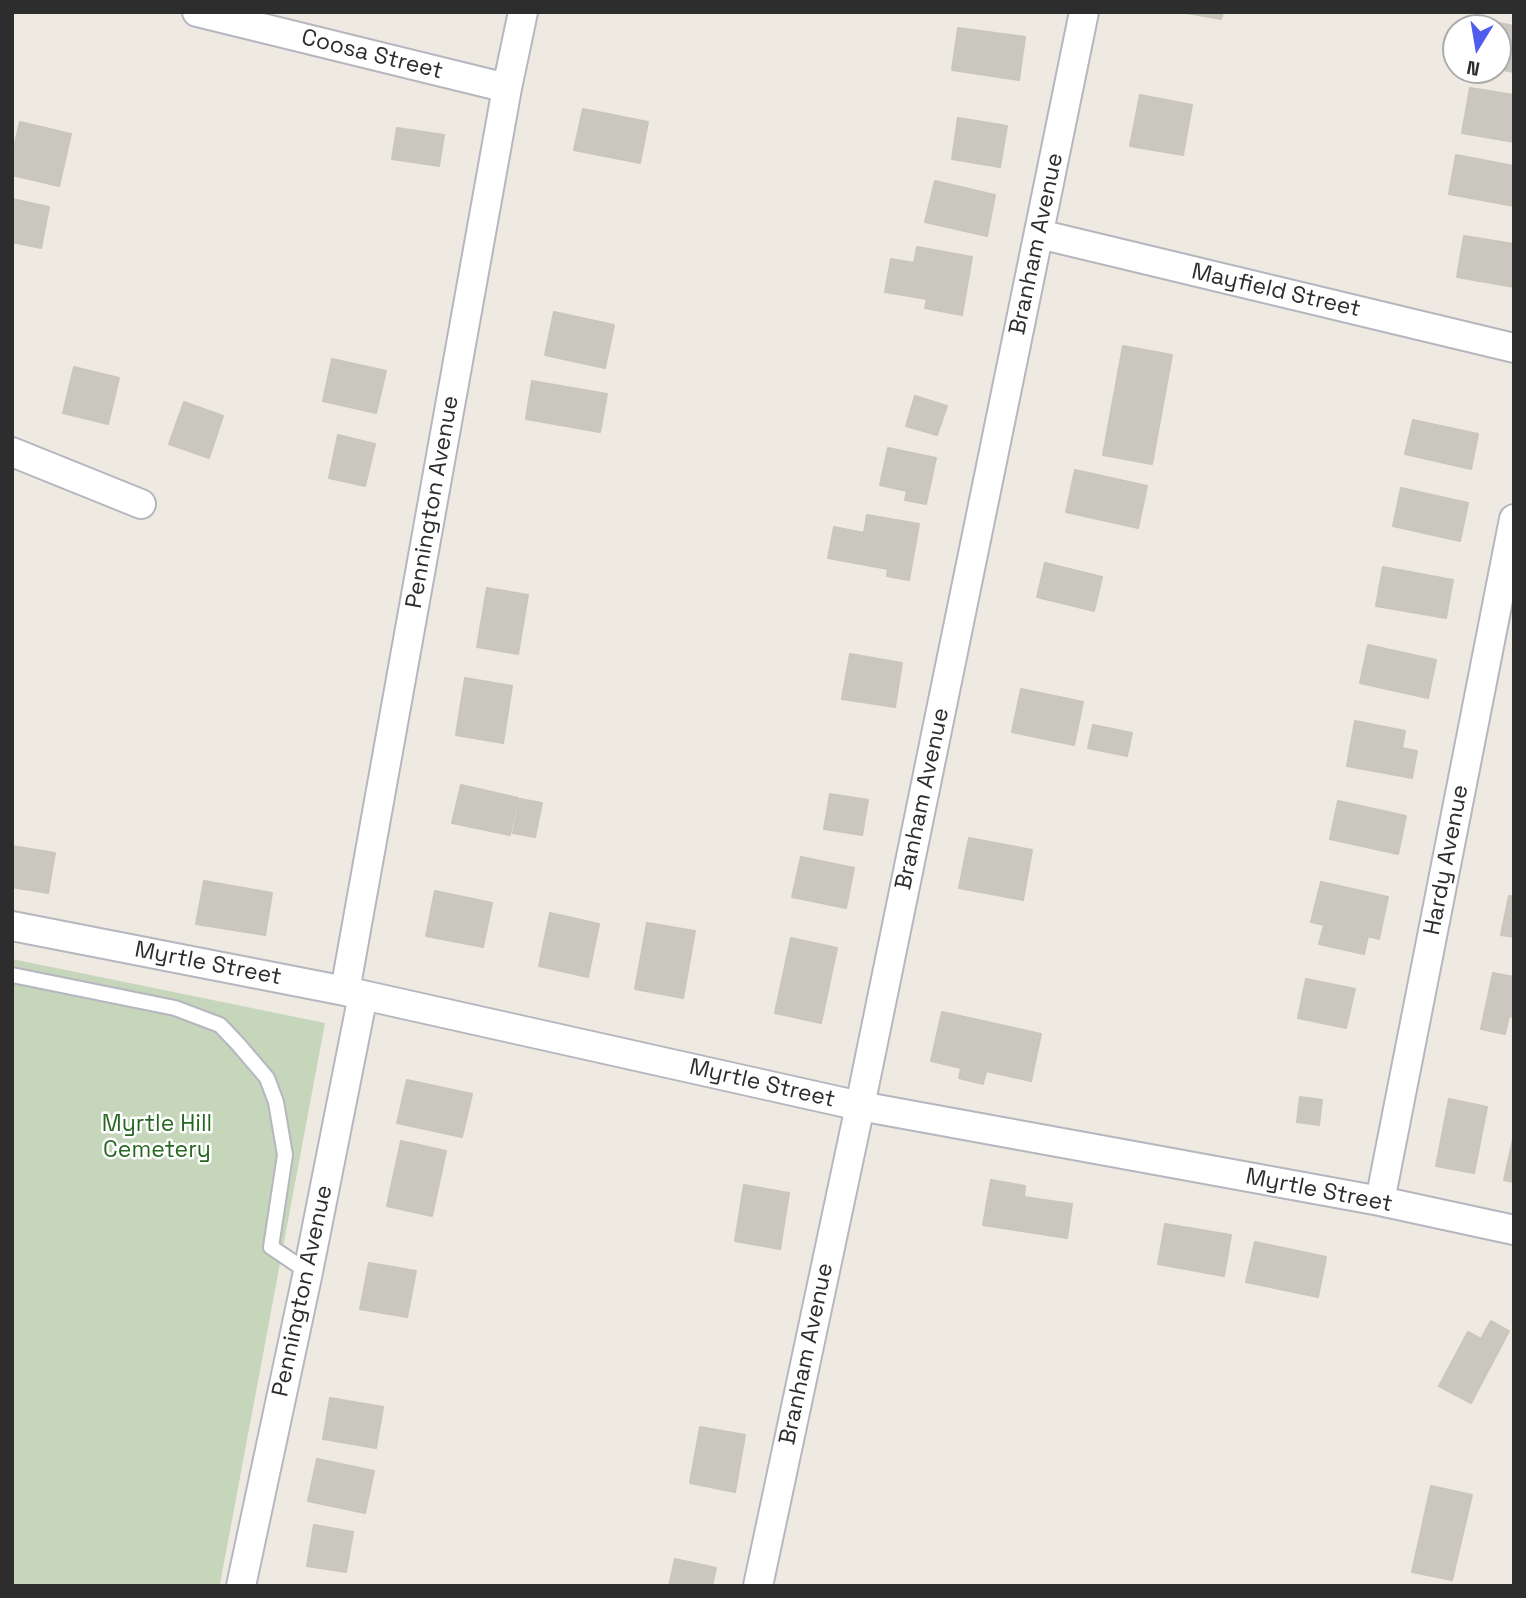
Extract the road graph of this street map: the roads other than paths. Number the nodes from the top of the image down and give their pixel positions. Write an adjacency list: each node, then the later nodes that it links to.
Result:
1 (197, 12): 4 (street, Coosa Street)
2 (523, 12): 4 (street, Pennington Avenue)
3 (1084, 12): 5 (street, Branham Avenue)
4 (507, 88): 13 (street, Pennington Avenue)
5 (1039, 234): 6 (street, Mayfield Street); 14 (street, Branham Avenue)
6 (1514, 348)
7 (12, 452): 8 (street)
8 (141, 504)
9 (1514, 519): 10 (street, Hardy Avenue)
10 (1510, 554): 15 (street, Hardy Avenue)
11 (12, 926): 13 (street, Myrtle Street)
12 (12, 975): 17 (lane)
13 (354, 993): 14 (street, Myrtle Street); 17 (street, Pennington Avenue)
14 (860, 1106): 15 (street, Myrtle Street); 19 (street, Branham Avenue)
15 (1380, 1202): 16 (street, Myrtle Street)
16 (1514, 1230)
17 (308, 1272): 18 (street, Pennington Avenue)
18 (241, 1586)
19 (758, 1586)

